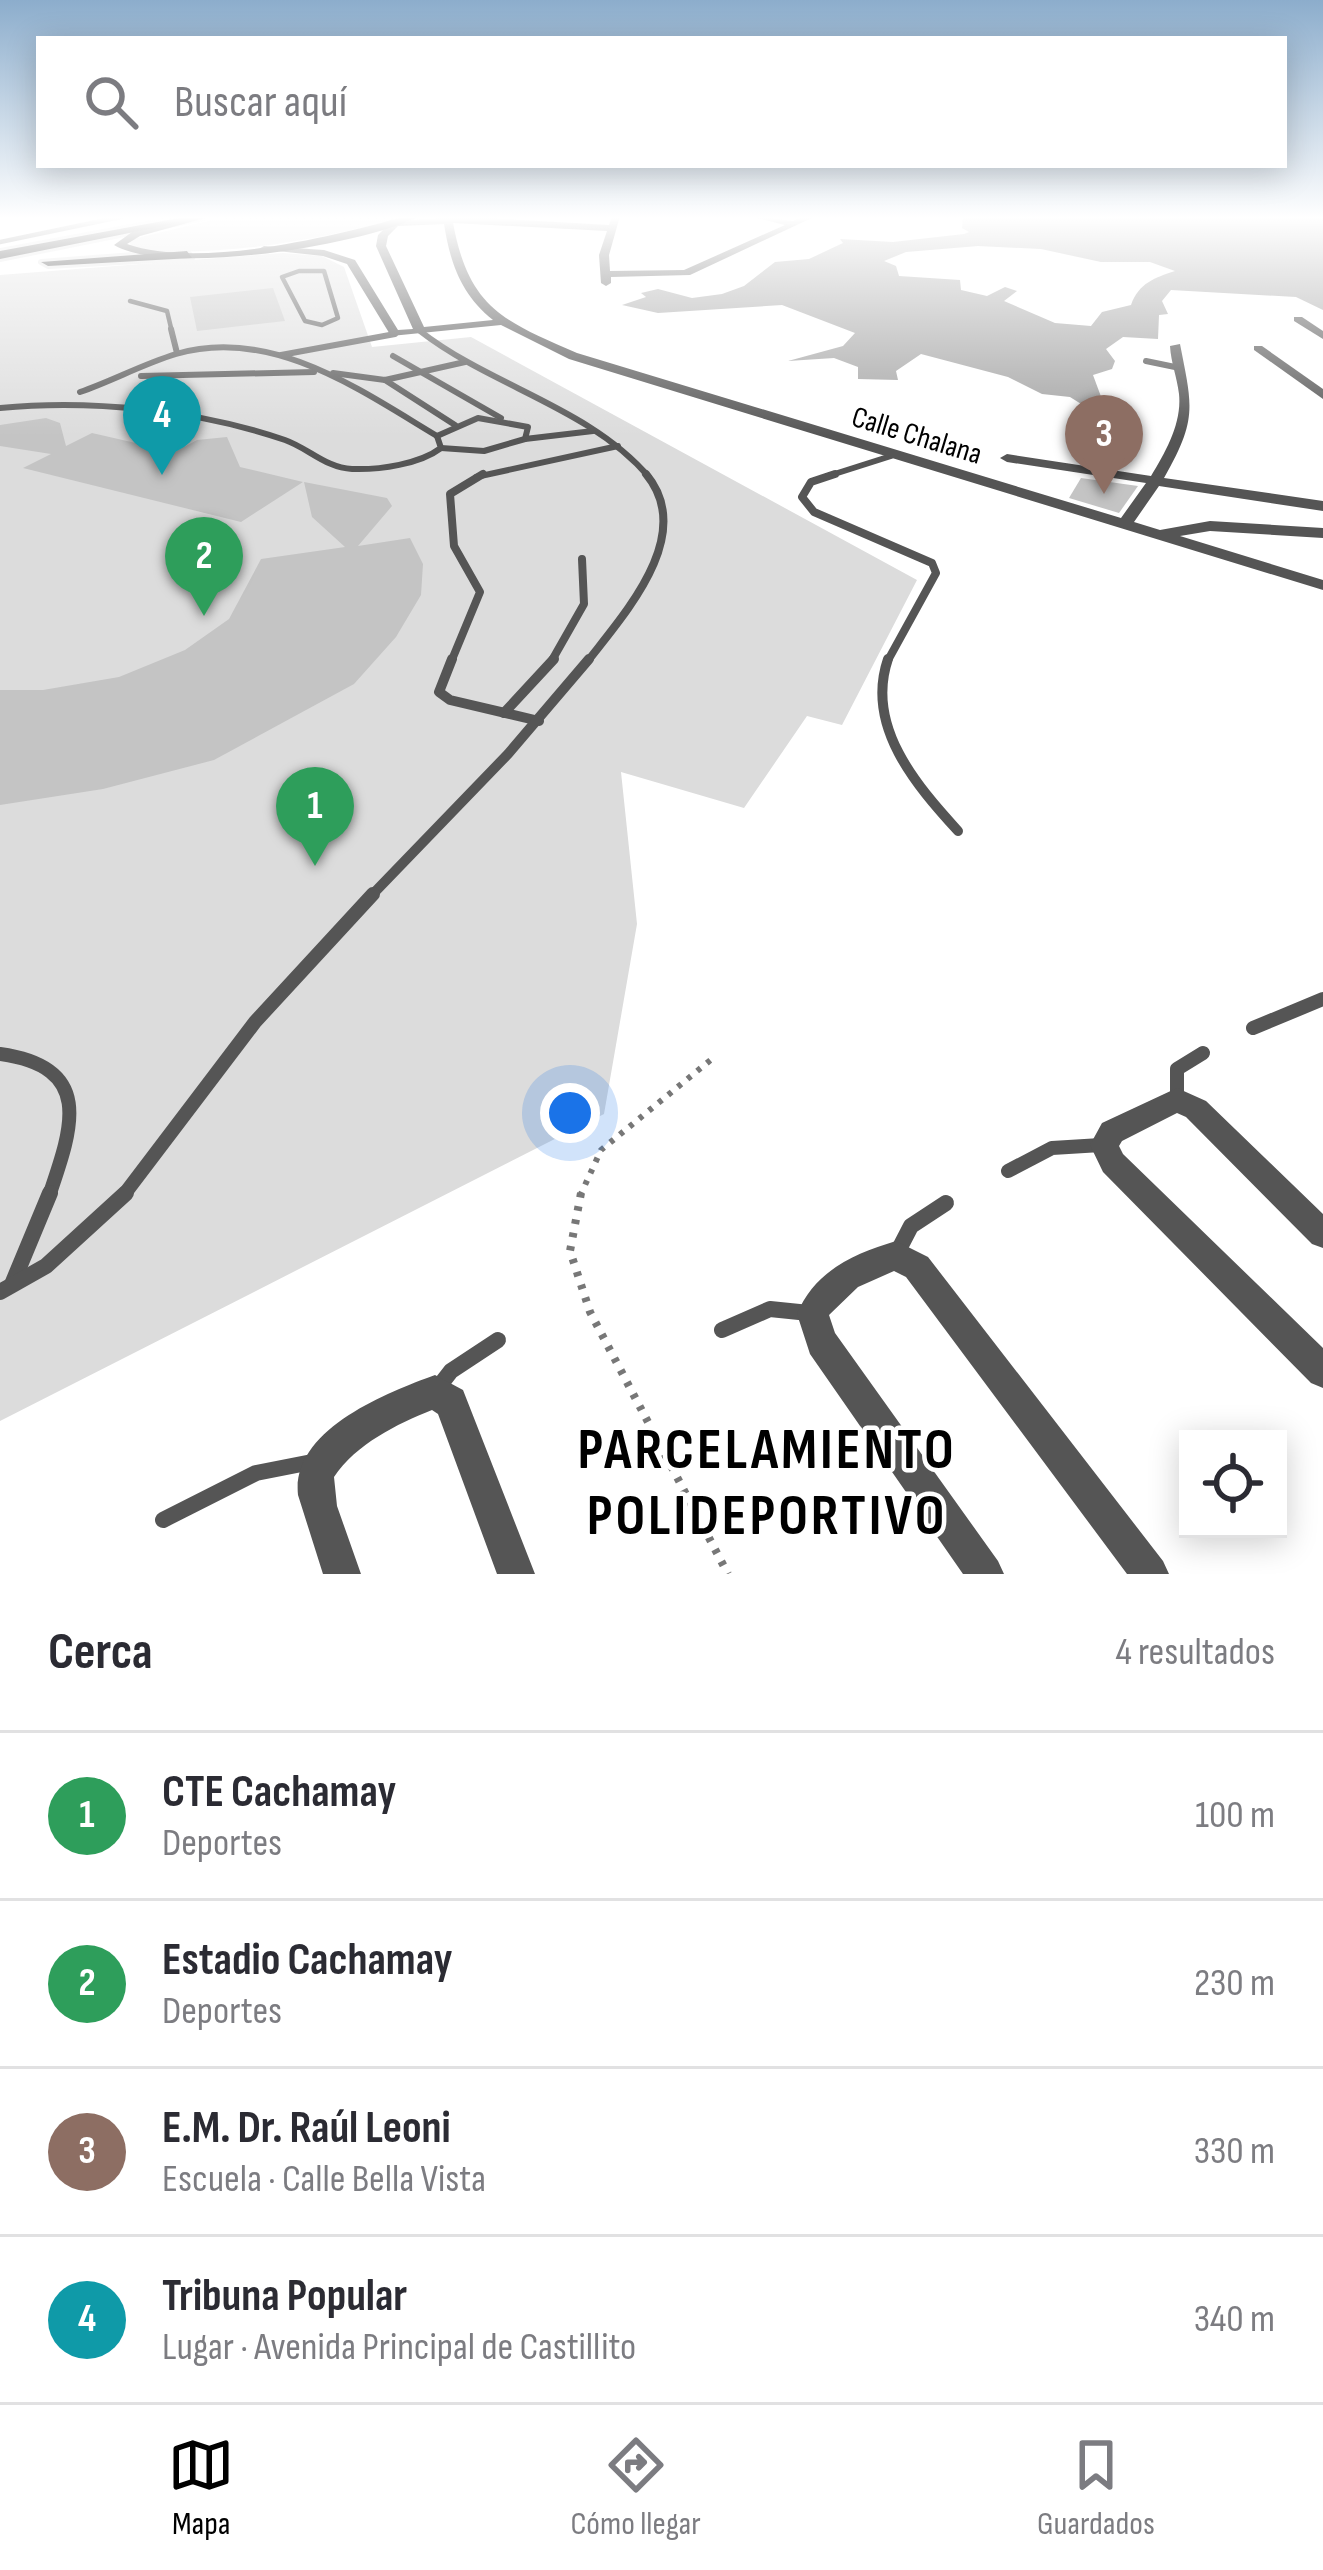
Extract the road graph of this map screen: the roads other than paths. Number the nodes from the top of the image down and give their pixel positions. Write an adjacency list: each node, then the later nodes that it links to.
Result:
1 (291, 289): 9 (lane)
2 (331, 289): 9 (lane)
3 (367, 289): 11 (street)
4 (401, 289): 10 (street)
5 (468, 289): 8 (street, Calle Chalana)
6 (130, 301): 16 (lane)
7 (1298, 319): 12 (street)
8 (501, 322): 10 (street); 36 (street, Calle Chalana)
9 (322, 326): 13 (lane)
10 (420, 331): 11 (street); 20 (lane)
11 (394, 334): 13 (lane)
12 (1323, 336)
13 (324, 346): 17 (lane)
14 (1176, 346): 21 (street)
15 (1258, 348): 27 (street)
16 (177, 353): 17 (lane); 24 (lane)
17 (278, 356): 23 (lane)
18 (393, 356): 22 (lane)
19 (1146, 361): 21 (lane)
20 (465, 362): 22 (lane); 31 (lane)
21 (1175, 367): 38 (street)
22 (420, 371): 25 (lane); 29 (lane)
23 (326, 372): 24 (lane); 25 (lane); 32 (lane)
24 (127, 376): 26 (lane)
25 (385, 380): 30 (lane)
26 (80, 392)
27 (1323, 394)
28 (0, 408): 35 (lane)
29 (501, 418): 30 (lane); 33 (lane)
30 (455, 424): 32 (lane)
31 (593, 431): 33 (lane); 34 (lane)
32 (437, 436): 35 (lane)
33 (525, 439): 35 (lane)
34 (618, 446): 45 (lane); 46 (lane)
35 (441, 448)
36 (891, 456): 40 (street, Calle Chalana); 47 (lane)
37 (1007, 458): 38 (street)
38 (1157, 484): 39 (street); 40 (street)
39 (1323, 506)
40 (1124, 525): 42 (street, Calle Chalana)
41 (1323, 533): 42 (street)
42 (1159, 536): 44 (street, Calle Chalana)
43 (582, 559): 45 (lane)
44 (1323, 584)
45 (504, 712): 46 (lane)
46 (539, 721): 58 (lane)
47 (958, 831)
48 (1323, 999): 49 (lane)
49 (1253, 1028)
50 (1203, 1053): 52 (lane)
51 (0, 1054): 58 (lane)
52 (1177, 1100): 53 (street); 56 (street)
53 (1104, 1145): 54 (lane); 62 (street)
54 (1008, 1171)
55 (946, 1203): 57 (lane)
56 (1323, 1234)
57 (896, 1256): 59 (street); 69 (street)
58 (6, 1289)
59 (813, 1314): 60 (lane); 68 (street)
60 (722, 1330)
61 (497, 1340): 63 (lane)
62 (1323, 1372)
63 (435, 1392): 64 (street); 67 (street)
64 (321, 1460): 65 (lane); 66 (street)
65 (163, 1520)
66 (342, 1574)
67 (516, 1574)
68 (985, 1574)
69 (1150, 1574)

